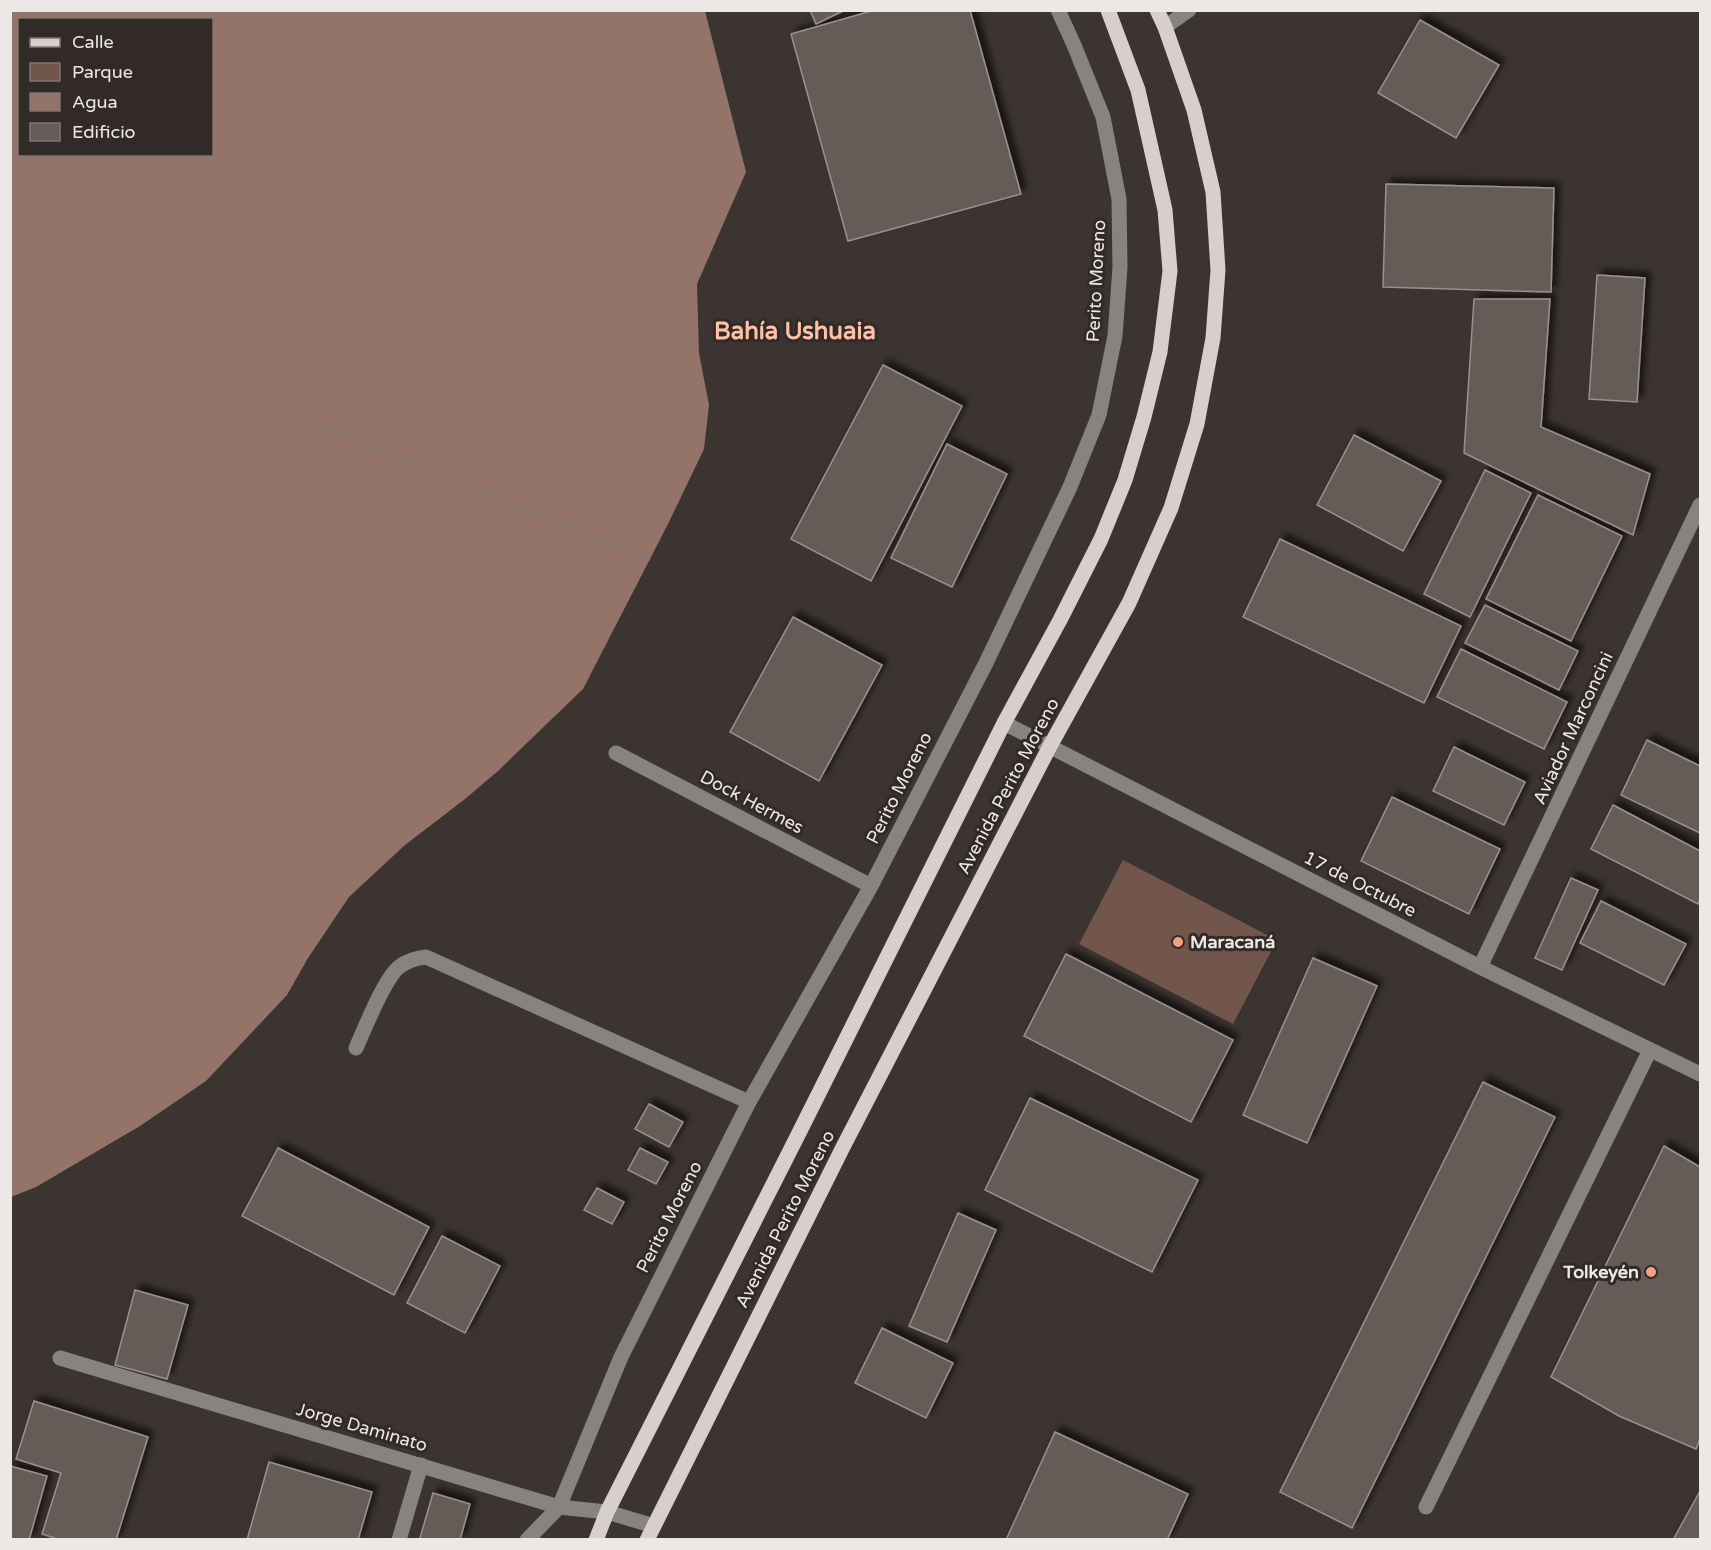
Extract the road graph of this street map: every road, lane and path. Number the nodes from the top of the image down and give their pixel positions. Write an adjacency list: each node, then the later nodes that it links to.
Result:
1 (1058, 10): 12 (street, Perito Moreno)
2 (1108, 10): 9 (main road, Avenida Perito Moreno)
3 (1157, 10): 5 (main road, Avenida Perito Moreno)
4 (1189, 10): 5 (street)
5 (1164, 27): 10 (main road, Avenida Perito Moreno)
6 (270, 405): 8 (path)
7 (1701, 505): 13 (street, Aviador Marconcini)
8 (650, 560)
9 (1004, 723): 10 (street, 17 de Octubre); 22 (main road, Avenida Perito Moreno)
10 (1050, 746): 13 (street, 17 de Octubre); 23 (main road, Avenida Perito Moreno)
11 (616, 753): 12 (street, Dock Hermes)
12 (871, 886): 17 (street, Perito Moreno)
13 (1480, 967): 15 (street, 17 de Octubre)
14 (356, 1048): 17 (street)
15 (1650, 1050): 16 (street, 17 de Octubre); 21 (street)
16 (1701, 1074)
17 (749, 1102): 20 (street, Perito Moreno)
18 (60, 1358): 19 (street, Jorge Daminato)
19 (421, 1465): 20 (street, Jorge Daminato); 24 (street)
20 (559, 1507): 22 (street, Jorge Daminato); 25 (street, Perito Moreno)
21 (1426, 1507)
22 (607, 1512): 23 (street, Jorge Daminato); 26 (main road, Avenida Perito Moreno)
23 (650, 1533)
24 (399, 1539)
25 (527, 1539)
26 (596, 1539)

